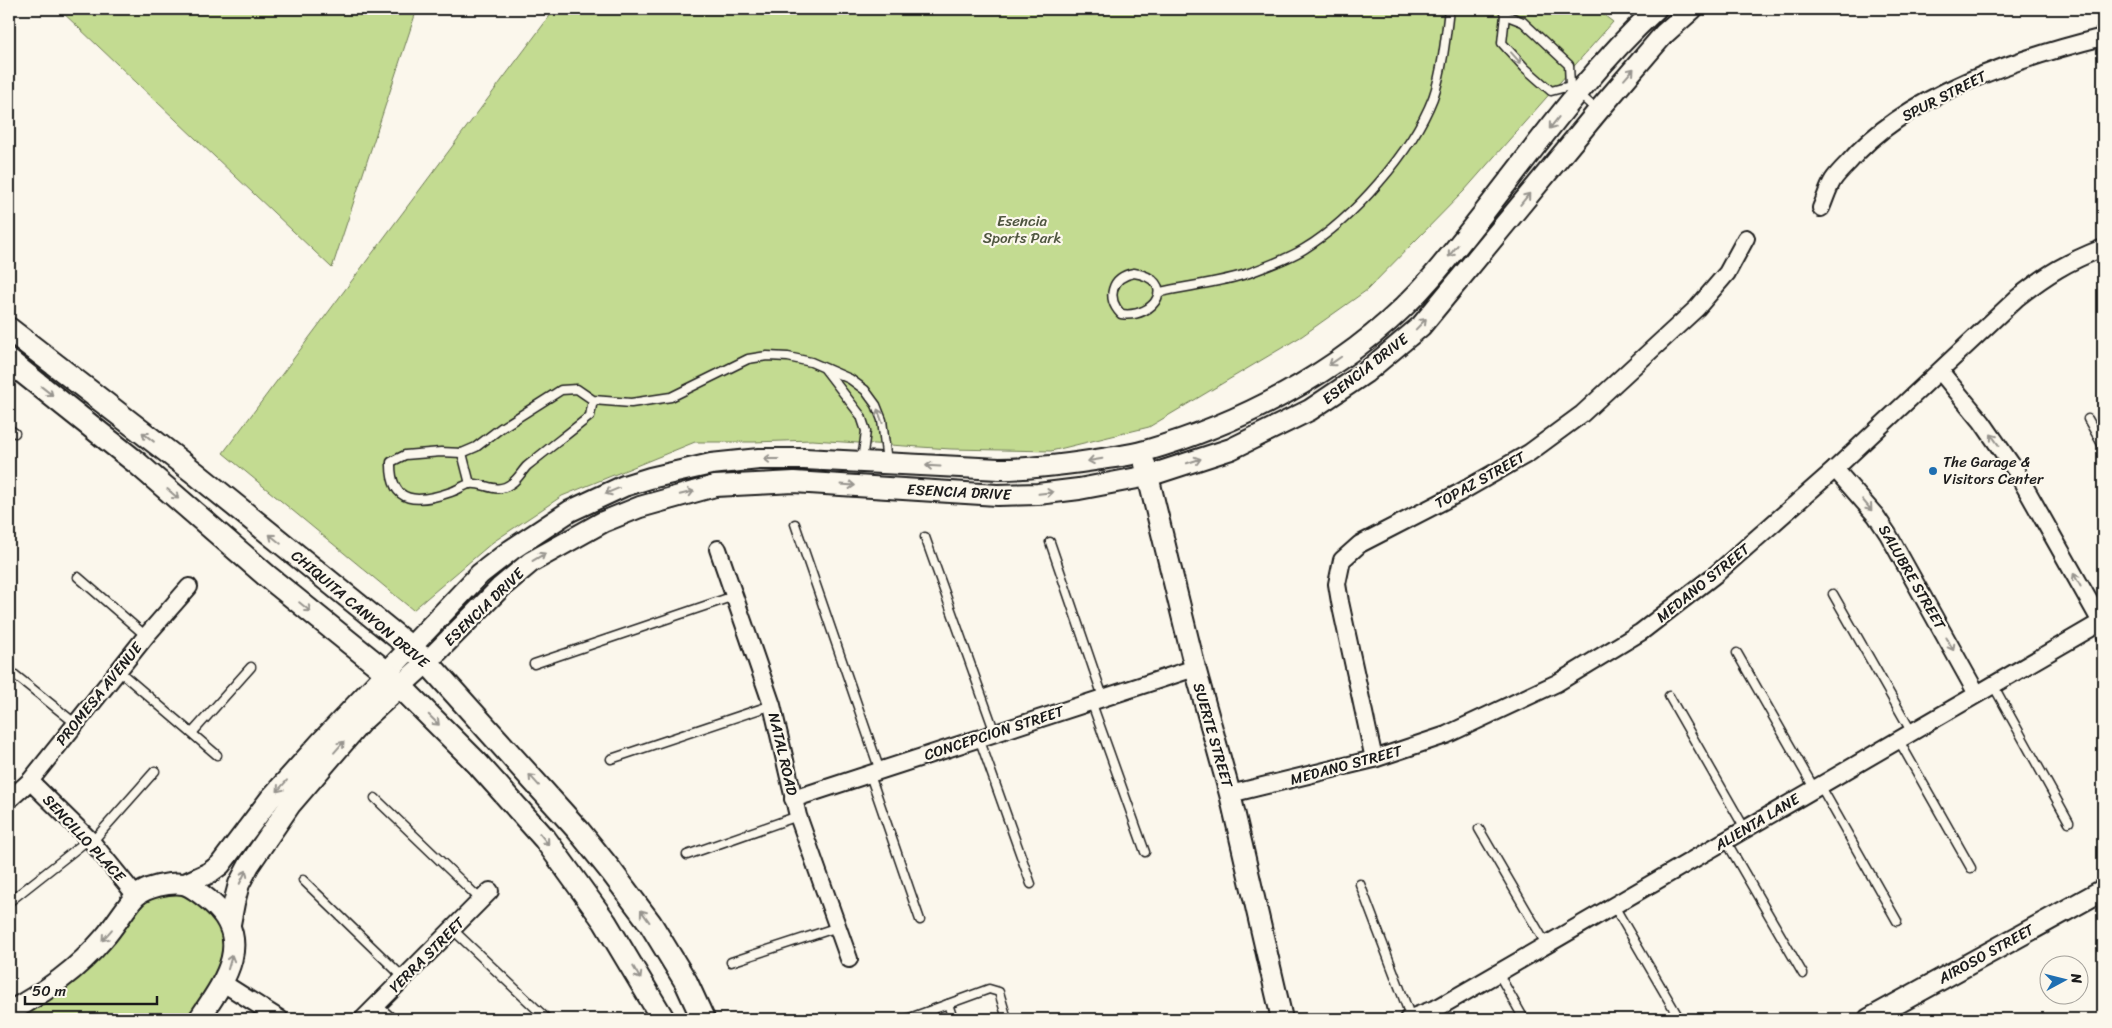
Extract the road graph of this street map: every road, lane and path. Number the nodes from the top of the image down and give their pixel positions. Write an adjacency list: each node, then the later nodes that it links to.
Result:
1 (1449, 9): 11 (lane)
2 (1656, 9): 6 (street, ESENCIA DRIVE)
3 (1692, 9): 7 (street, ESENCIA DRIVE, one-way to 3)
4 (1504, 12): 6 (lane); 6 (lane, one-way to 6)
5 (2103, 37): 8 (street, SPUR STREET)
6 (1574, 89): 7 (lane); 19 (street, ESENCIA DRIVE, one-way to 19)
7 (1598, 111): 24 (street, ESENCIA DRIVE, one-way to 7)
8 (1822, 208)
9 (1746, 238): 56 (street, TOPAZ STREET)
10 (2103, 248): 15 (street, MEDANO STREET)
11 (1160, 292): 11 (lane)
12 (9, 329): 36 (main road, CHIQUITA CANYON DRIVE, one-way to 12)
13 (9, 360): 44 (main road, one-way to 44)
14 (824, 367): 16 (lane); 21 (lane); 22 (lane, one-way to 14)
15 (1940, 371): 23 (street, MEDANO STREET); 34 (street, one-way to 15)
16 (593, 400): 20 (lane); 25 (lane)
17 (2088, 419): 18 (lane)
18 (2103, 446)
19 (1143, 452): 22 (street, ESENCIA DRIVE, one-way to 22); 24 (street, SUERTE STREET)
20 (462, 453): 25 (lane); 25 (lane)
21 (862, 461): 22 (street, ESENCIA DRIVE); 36 (street, ESENCIA DRIVE, one-way to 36)
22 (887, 464)
23 (1834, 469): 46 (street, SALUBRE STREET, one-way to 46); 56 (street, MEDANO STREET)
24 (1148, 476): 38 (street, ESENCIA DRIVE, one-way to 24); 41 (street, SUERTE STREET)
25 (470, 484)
26 (795, 524): 58 (lane)
27 (925, 537): 52 (lane)
28 (1050, 542): 48 (lane)
29 (718, 549): 33 (street, NATAL ROAD)
30 (78, 577): 35 (lane)
31 (189, 587): 35 (street, PROMESA AVENUE)
32 (1833, 594): 53 (lane)
33 (734, 596): 39 (lane); 49 (street, NATAL ROAD)
34 (2101, 627): 45 (street, ALIENTA LANE)
35 (146, 636): 43 (street, PROMESA AVENUE)
36 (410, 647): 38 (main road, CHIQUITA CANYON DRIVE); 44 (street, ESENCIA DRIVE)
37 (1737, 653): 60 (lane)
38 (427, 662): 44 (street, ESENCIA DRIVE); 105 (main road, CHIQUITA CANYON DRIVE, one-way to 38)
39 (534, 664)
40 (251, 667): 51 (lane)
41 (1194, 668): 48 (street, CONCEPCION STREET); 61 (street, SUERTE STREET)
42 (9, 670): 50 (lane)
43 (119, 671): 50 (street, PROMESA AVENUE); 51 (lane)
44 (393, 679): 75 (street, ESENCIA DRIVE, one-way to 75); 85 (street, ESENCIA DRIVE, one-way to 44); 104 (main road, one-way to 104)
45 (1993, 685): 46 (street, ALIENTA LANE); 66 (lane)
46 (1978, 694): 53 (street, ALIENTA LANE)
47 (1668, 696): 68 (lane)
48 (1097, 699): 52 (street, CONCEPCION STREET); 71 (lane)
49 (772, 705): 55 (lane); 63 (street, NATAL ROAD)
50 (76, 724): 59 (street, PROMESA AVENUE)
51 (192, 733): 54 (lane)
52 (987, 735): 58 (street, CONCEPCION STREET); 76 (lane)
53 (1905, 735): 60 (street, ALIENTA LANE); 73 (lane)
54 (217, 755)
55 (611, 759)
56 (1374, 759): 61 (street, MEDANO STREET)
57 (155, 771): 69 (lane)
58 (875, 773): 63 (street, CONCEPCION STREET); 83 (lane)
59 (30, 781): 64 (street, PROMESA AVENUE); 69 (street, SENCILLO PLACE)
60 (1817, 787): 68 (street, ALIENTA LANE); 84 (lane)
61 (1230, 794): 109 (street, SUERTE STREET)
62 (375, 798): 80 (lane)
63 (793, 799): 65 (street, NATAL ROAD)
64 (9, 800)
65 (798, 816): 72 (lane); 86 (street, NATAL ROAD)
66 (2069, 822)
67 (1479, 829): 88 (lane)
68 (1745, 829): 70 (street, ALIENTA LANE)
69 (90, 841): 79 (street, SENCILLO PLACE); 81 (lane)
70 (1726, 841): 82 (street, ALIENTA LANE); 92 (lane)
71 (1145, 852)
72 (687, 855)
73 (1971, 868)
74 (303, 880): 93 (lane)
75 (185, 884): 79 (street, ESENCIA DRIVE); 85 (street)
76 (1031, 884)
77 (1360, 884): 110 (lane)
78 (2103, 890): 112 (street, AIROSO STREET)
79 (136, 896): 97 (street, one-way to 97)
80 (485, 896): 87 (street, YERRA STREET)
81 (9, 902)
82 (1614, 906): 88 (street, ALIENTA LANE); 98 (lane)
83 (920, 920)
84 (1897, 921)
85 (230, 924): 94 (street, ESENCIA DRIVE, one-way to 85)
86 (838, 927): 89 (street, NATAL ROAD); 90 (lane)
87 (452, 929): 93 (street, YERRA STREET); 103 (lane)
88 (1546, 944): 91 (street, ALIENTA LANE)
89 (849, 959)
90 (730, 962)
91 (1498, 974): 110 (street, ALIENTA LANE); 111 (lane)
92 (1803, 974)
93 (404, 978): 96 (street, YERRA STREET)
94 (223, 983): 99 (street, ESENCIA DRIVE); 100 (street)
95 (948, 1004): 106 (lane); 107 (lane); 108 (lane)
96 (378, 1005): 101 (street, YERRA STREET); 102 (lane)
97 (9, 1012)
98 (1680, 1018)
99 (199, 1019)
100 (280, 1019)
101 (363, 1019)
102 (393, 1019)
103 (547, 1019)
104 (663, 1019)
105 (704, 1019)
106 (907, 1019)
107 (953, 1019)
108 (1007, 1019)
109 (1282, 1019)
110 (1410, 1019)
111 (1524, 1019)
112 (1869, 1019)

